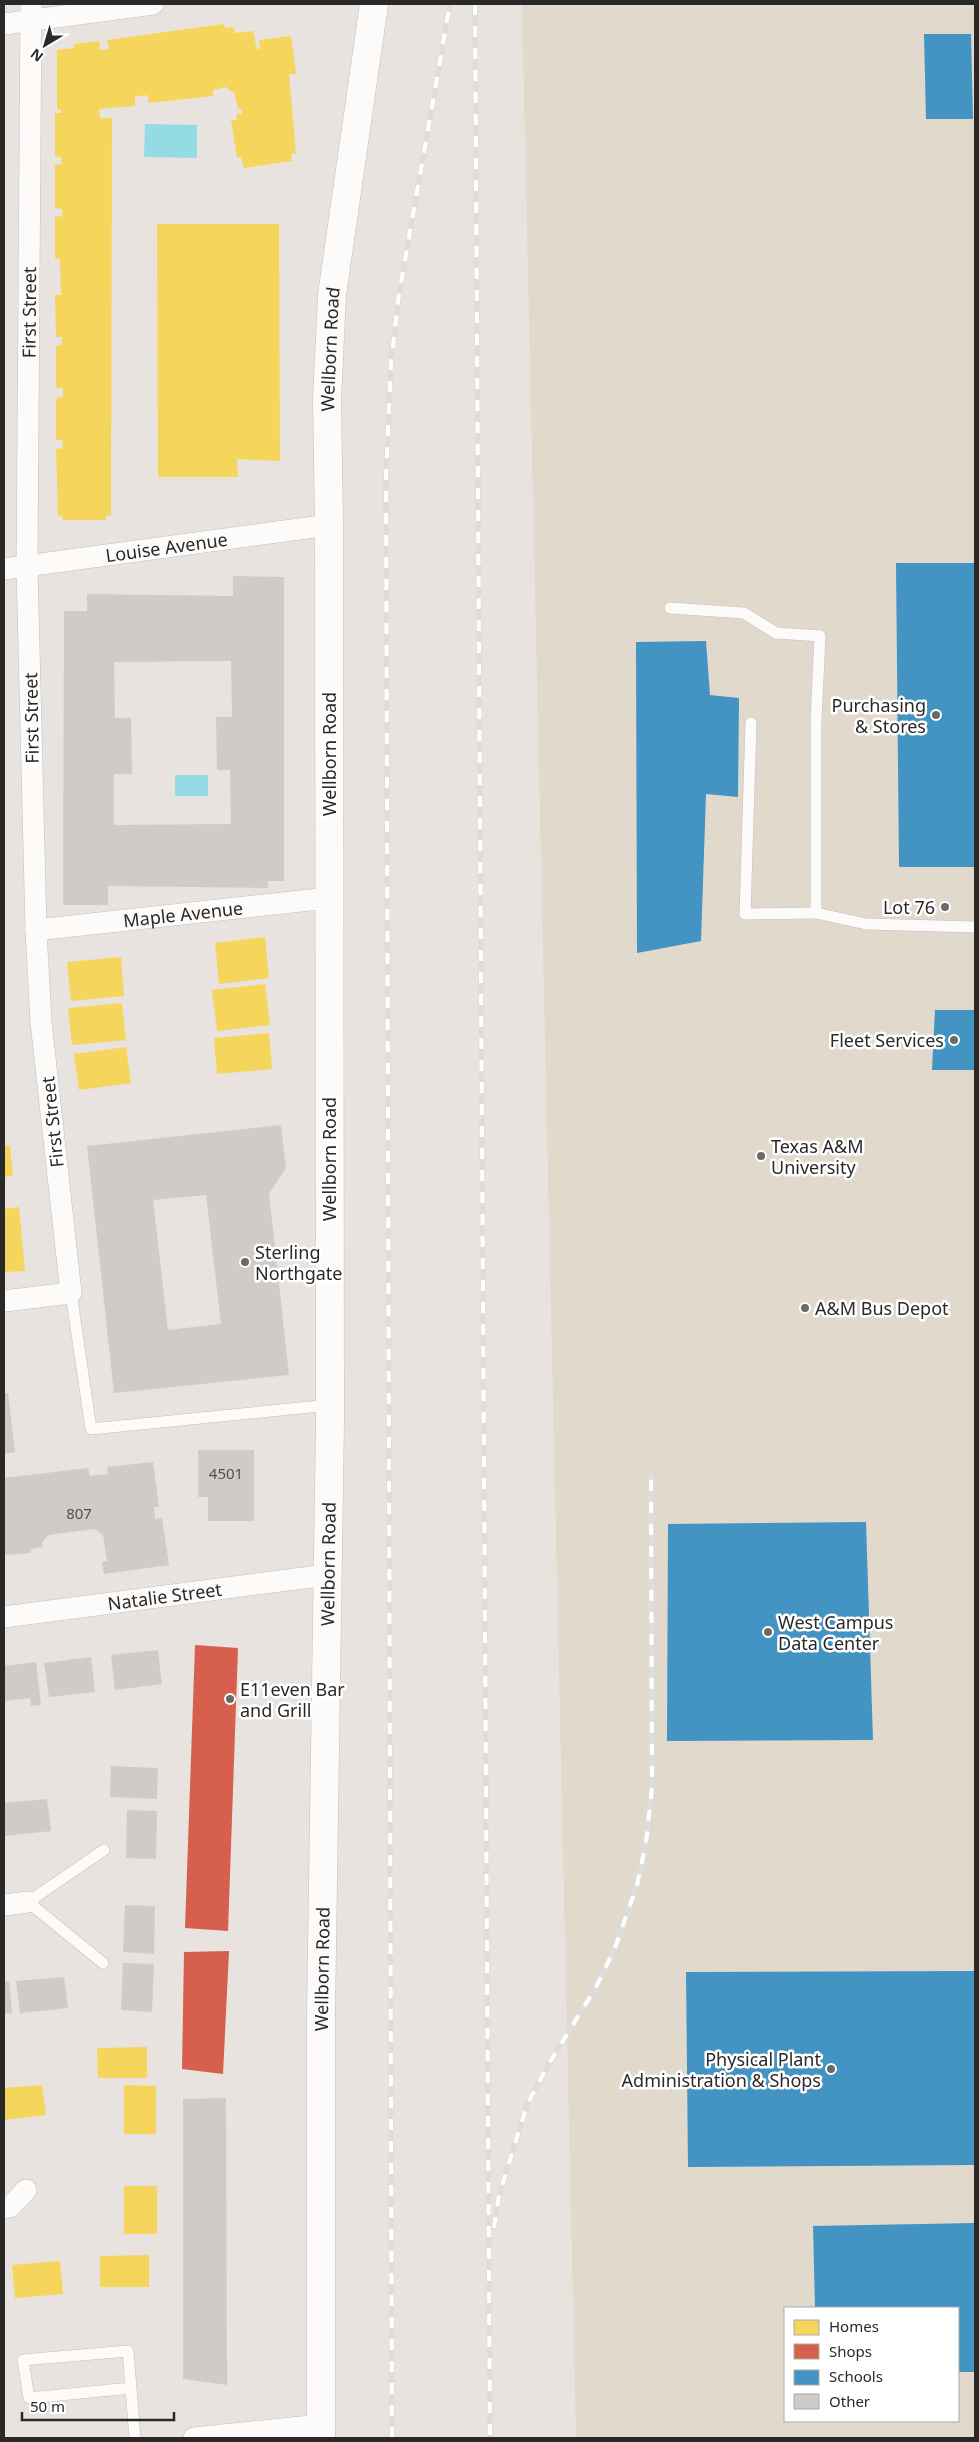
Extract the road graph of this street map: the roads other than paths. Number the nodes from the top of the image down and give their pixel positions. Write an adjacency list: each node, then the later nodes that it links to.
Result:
1 (153, 4): 3 (street)
2 (374, 4): 5 (main road, Wellborn Road)
3 (32, 12): 4 (street); 6 (street, First Street)
4 (4, 24)
5 (329, 525): 6 (street, Louise Avenue); 10 (main road, Wellborn Road)
6 (27, 566): 7 (street, Louise Avenue); 13 (street, First Street)
7 (4, 569)
8 (670, 608): 11 (lane)
9 (751, 722): 11 (lane)
10 (328, 898): 13 (street, Maple Avenue); 16 (main road, Wellborn Road)
11 (816, 913): 12 (lane)
12 (975, 927)
13 (36, 930): 14 (street, First Street)
14 (71, 1293): 15 (street); 16 (lane, First Street)
15 (4, 1301)
16 (330, 1405): 17 (main road, Wellborn Road)
17 (326, 1575): 18 (street, Natalie Street); 26 (main road, Wellborn Road)
18 (4, 1618)
19 (104, 1850): 20 (lane)
20 (28, 1902): 21 (street); 22 (lane)
21 (4, 1905)
22 (103, 1963)
23 (26, 2190): 24 (street)
24 (4, 2208)
25 (132, 2388): 25 (lane); 27 (lane)
26 (321, 2432): 28 (street)
27 (135, 2438)
28 (194, 2438)

